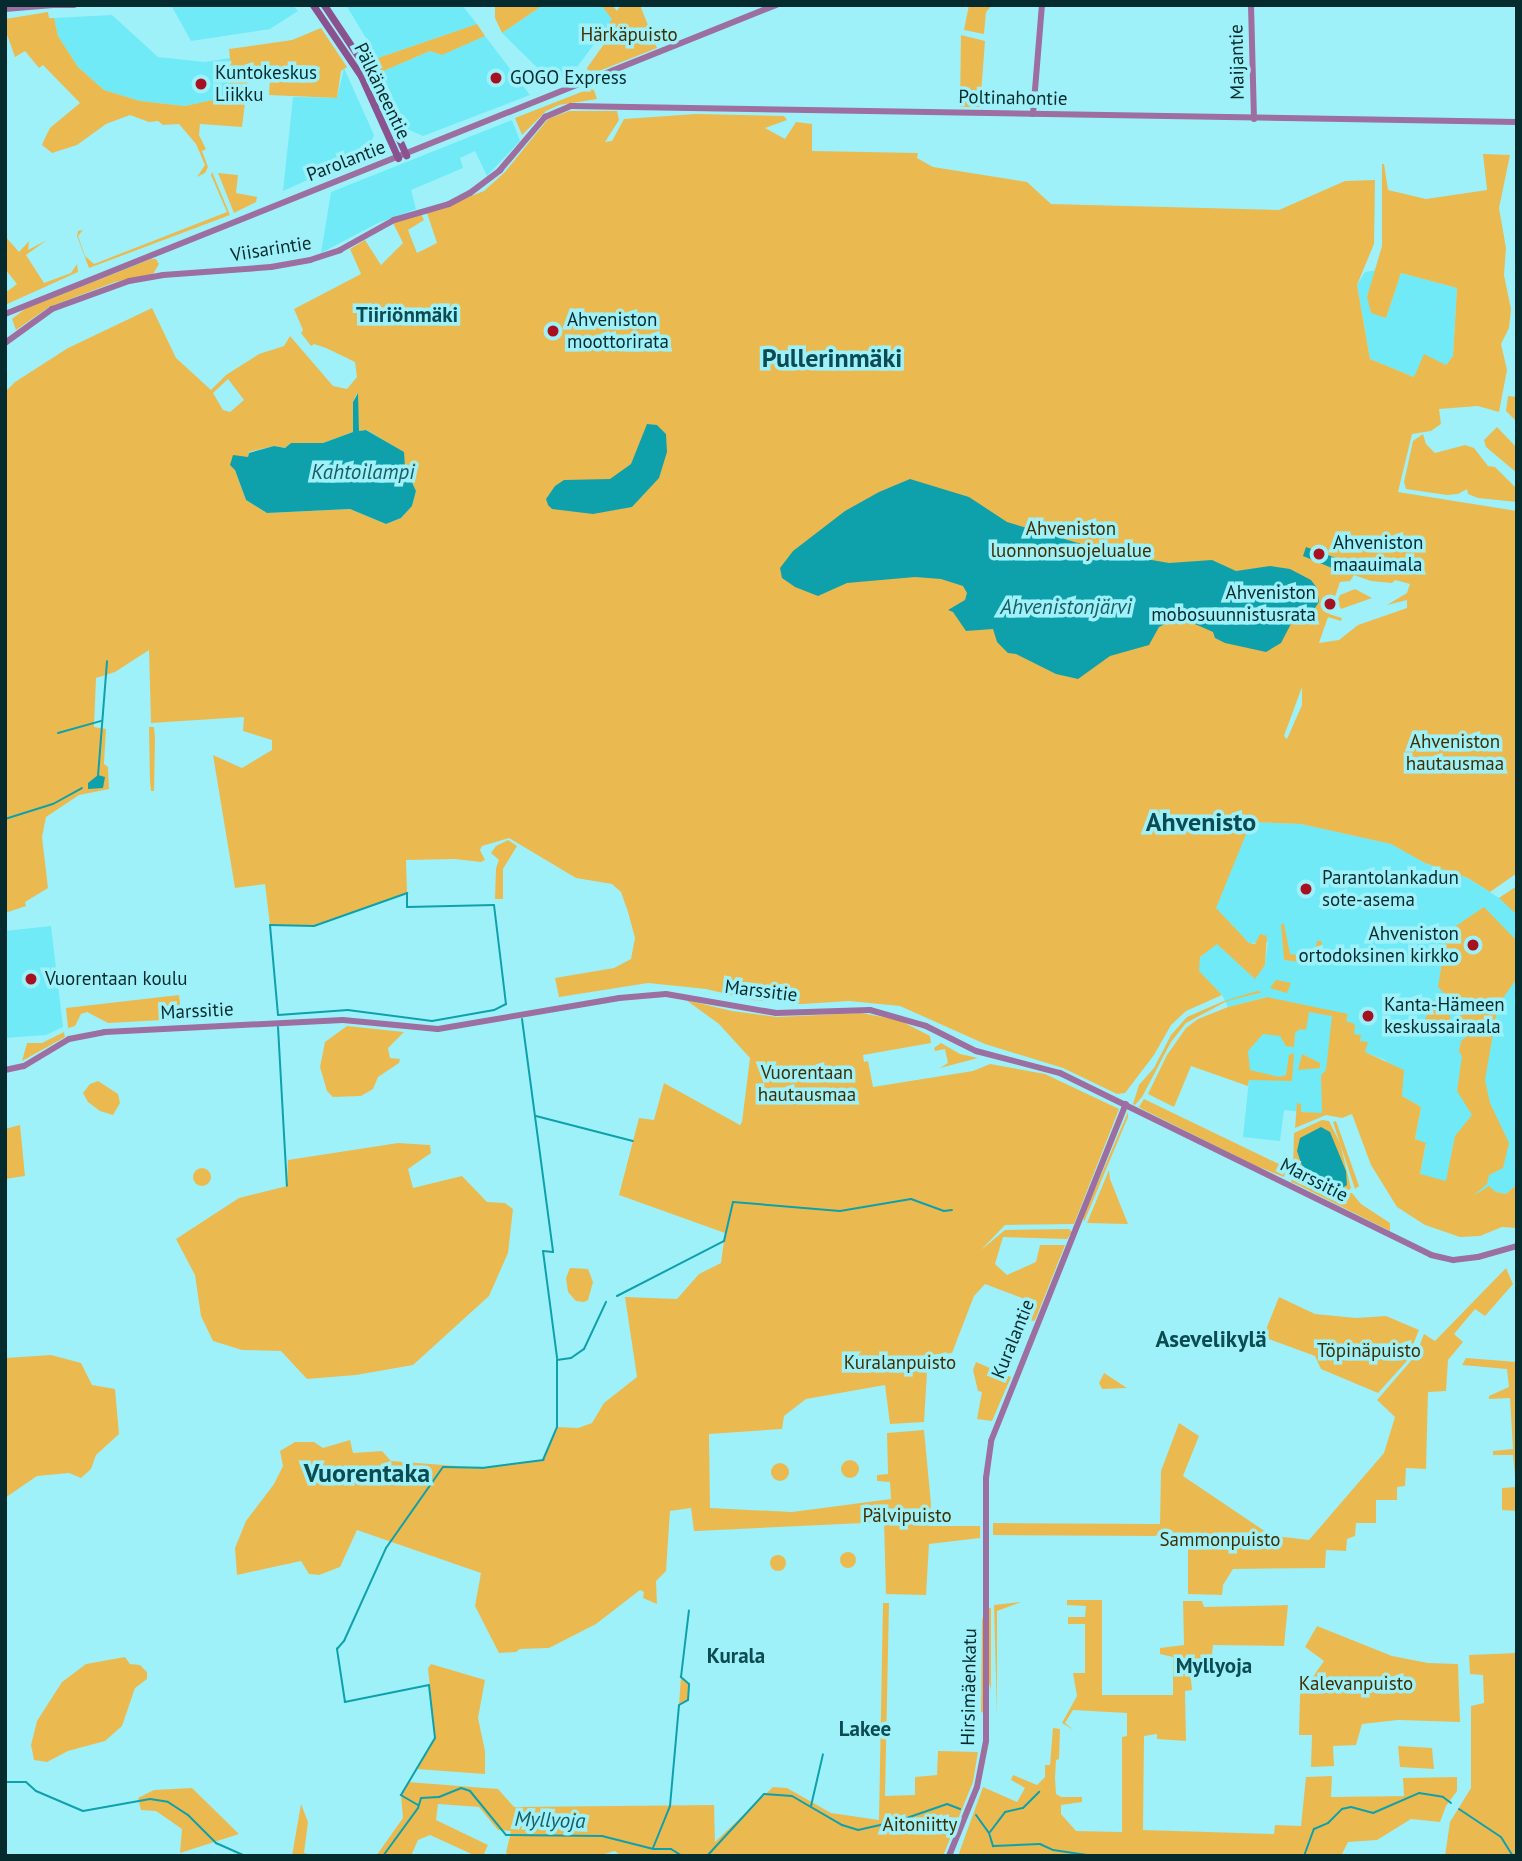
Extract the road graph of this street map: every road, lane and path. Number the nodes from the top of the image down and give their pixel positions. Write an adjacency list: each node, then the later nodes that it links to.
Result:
1 (54, 5): 2 (main road); 8 (main road)
2 (74, 5)
3 (313, 5): 14 (main road, Pälkäneentie)
4 (324, 5): 13 (main road, Pälkäneentie)
5 (776, 5): 13 (main road, Parolantie)
6 (1042, 5): 9 (main road)
7 (1251, 5): 10 (main road, Maijantie)
8 (5, 9)
9 (1033, 114): 10 (main road, Poltinahontie); 12 (main road, Poltinahontie)
10 (1254, 119): 11 (main road, Poltinahontie)
11 (1517, 122)
12 (523, 142): 16 (main road, Viisarintie)
13 (406, 155): 14 (main road, Parolantie)
14 (398, 158): 15 (main road, Parolantie)
15 (5, 314)
16 (5, 343)
17 (5, 1070): 18 (main road, Marssitie)
18 (1126, 1104): 19 (main road, Marssitie); 20 (main road, Kuralantie)
19 (1515, 1246)
20 (986, 1597): 21 (main road, Hirsimäenkatu)
21 (949, 1856)

